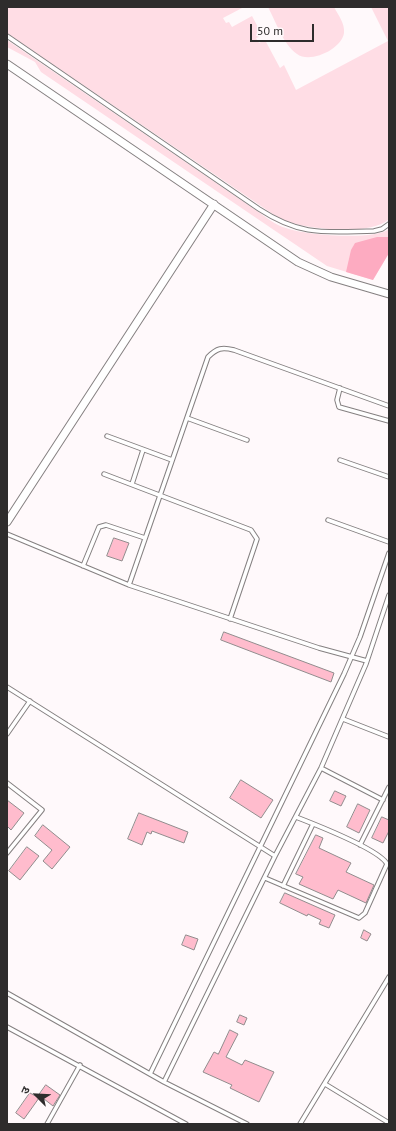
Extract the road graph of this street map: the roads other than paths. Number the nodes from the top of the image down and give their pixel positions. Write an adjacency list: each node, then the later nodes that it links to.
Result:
1 (7, 36): 4 (lane)
2 (7, 64): 3 (street)
3 (214, 204): 5 (street); 20 (street)
4 (389, 224)
5 (389, 294)
6 (340, 388): 7 (lane); 8 (lane); 9 (lane)
7 (389, 406)
8 (187, 418): 11 (lane); 13 (lane)
9 (389, 421)
10 (107, 436): 12 (lane)
11 (247, 440)
12 (143, 450): 13 (lane); 17 (lane)
13 (172, 460): 18 (lane)
14 (340, 460): 16 (lane)
15 (104, 474): 17 (lane)
16 (389, 477)
17 (132, 484): 18 (lane)
18 (160, 494): 22 (lane); 28 (lane)
19 (328, 520): 23 (lane)
20 (7, 522)
21 (7, 534): 25 (lane)
22 (145, 538): 25 (lane); 26 (lane)
23 (389, 542)
24 (389, 553): 29 (lane)
25 (83, 566): 26 (lane)
26 (129, 585): 28 (lane)
27 (389, 595): 30 (lane)
28 (230, 619): 29 (lane)
29 (352, 656): 30 (lane); 43 (lane)
30 (367, 661): 33 (lane)
31 (7, 687): 32 (lane)
32 (30, 701): 34 (lane); 43 (lane)
33 (343, 719): 35 (lane); 36 (lane)
34 (7, 734)
35 (389, 736)
36 (322, 768): 39 (lane); 40 (lane)
37 (7, 782): 44 (lane)
38 (389, 787): 39 (lane)
39 (383, 800): 42 (lane)
40 (296, 817): 41 (lane); 45 (lane)
41 (313, 824): 42 (lane); 47 (lane)
42 (360, 845): 47 (lane)
43 (260, 847): 45 (lane); 52 (lane)
44 (7, 853)
45 (275, 856): 46 (lane)
46 (265, 878): 47 (lane); 53 (lane)
47 (283, 886)
48 (389, 977): 54 (lane)
49 (7, 993): 52 (lane)
50 (7, 1027): 51 (lane)
51 (80, 1065): 56 (lane); 57 (lane)
52 (150, 1074): 53 (lane)
53 (164, 1082): 58 (lane)
54 (325, 1084): 55 (lane); 59 (lane)
55 (389, 1123)
56 (47, 1124)
57 (186, 1124)
58 (247, 1124)
59 (300, 1124)

